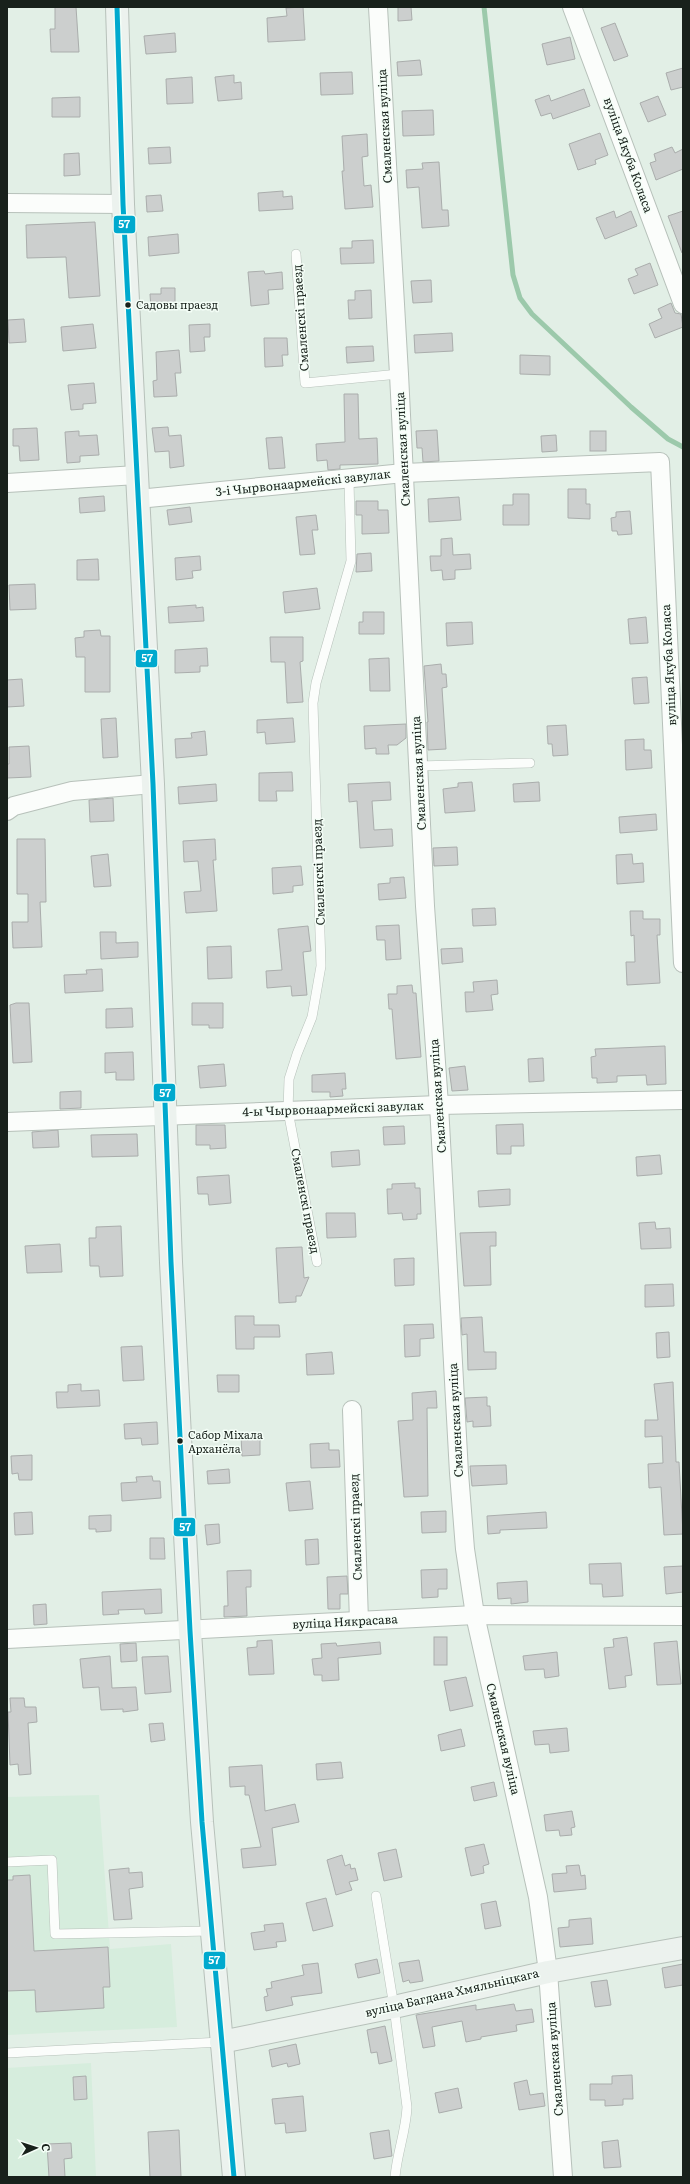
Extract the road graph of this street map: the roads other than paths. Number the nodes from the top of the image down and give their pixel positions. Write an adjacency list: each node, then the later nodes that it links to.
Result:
1 (121, 7): 5 (main road)
2 (378, 7): 8 (street, Смаленская вуліца)
3 (572, 7): 7 (street, вуліца Якуба Коласа)
4 (7, 203): 5 (street)
5 (123, 204): 11 (main road)
6 (296, 254): 8 (lane, Смаленскі праезд)
7 (683, 304)
8 (400, 374): 10 (street, Смаленская вуліца)
9 (660, 462): 10 (street, 3-і Чырвонаармейскі завулак); 19 (street, вуліца Якуба Коласа)
10 (404, 473): 12 (street, 3-і Чырвонаармейскі завулак); 16 (street, Смаленская вуліца)
11 (137, 475): 13 (street); 14 (main road)
12 (349, 480): 14 (street, 3-і Чырвонаармейскі завулак); 22 (lane, Смаленскі праезд)
13 (7, 483)
14 (138, 499): 17 (main road)
15 (530, 763): 16 (lane)
16 (418, 766): 21 (street, Смаленская вуліца)
17 (153, 784): 18 (street); 23 (main road)
18 (7, 811)
19 (683, 963)
20 (683, 1100): 21 (street, 4-ы Чырвонаармейскі завулак)
21 (439, 1105): 22 (street, 4-ы Чырвонаармейскі завулак); 27 (street, Смаленская вуліца)
22 (288, 1111): 23 (street, 4-ы Чырвонаармейскі завулак); 25 (lane, Смаленскі праезд)
23 (165, 1116): 24 (street, 4-ы Чырвонаармейскі завулак); 30 (main road)
24 (7, 1122)
25 (317, 1262)
26 (352, 1410): 29 (street, Смаленскі праезд)
27 (475, 1615): 28 (street, вуліца Някрасава); 29 (street, вуліца Някрасава); 36 (street, Смаленская вуліца)
28 (683, 1616)
29 (359, 1621): 30 (street, вуліца Някрасава)
30 (190, 1631): 31 (street, вуліца Някрасава); 34 (main road)
31 (7, 1639)
32 (7, 1862): 34 (lane)
33 (376, 1896): 37 (lane)
34 (211, 1931): 38 (main road)
35 (683, 1948): 36 (main road, вуліца Багдана Хмяльніцкага)
36 (548, 1972): 37 (main road, вуліца Багдана Хмяльніцкага); 42 (street, Смаленская вуліца)
37 (394, 2007): 38 (main road, вуліца Багдана Хмяльніцкага); 41 (lane)
38 (221, 2042): 39 (lane); 40 (main road)
39 (7, 2053)
40 (234, 2177)
41 (394, 2177)
42 (563, 2177)

